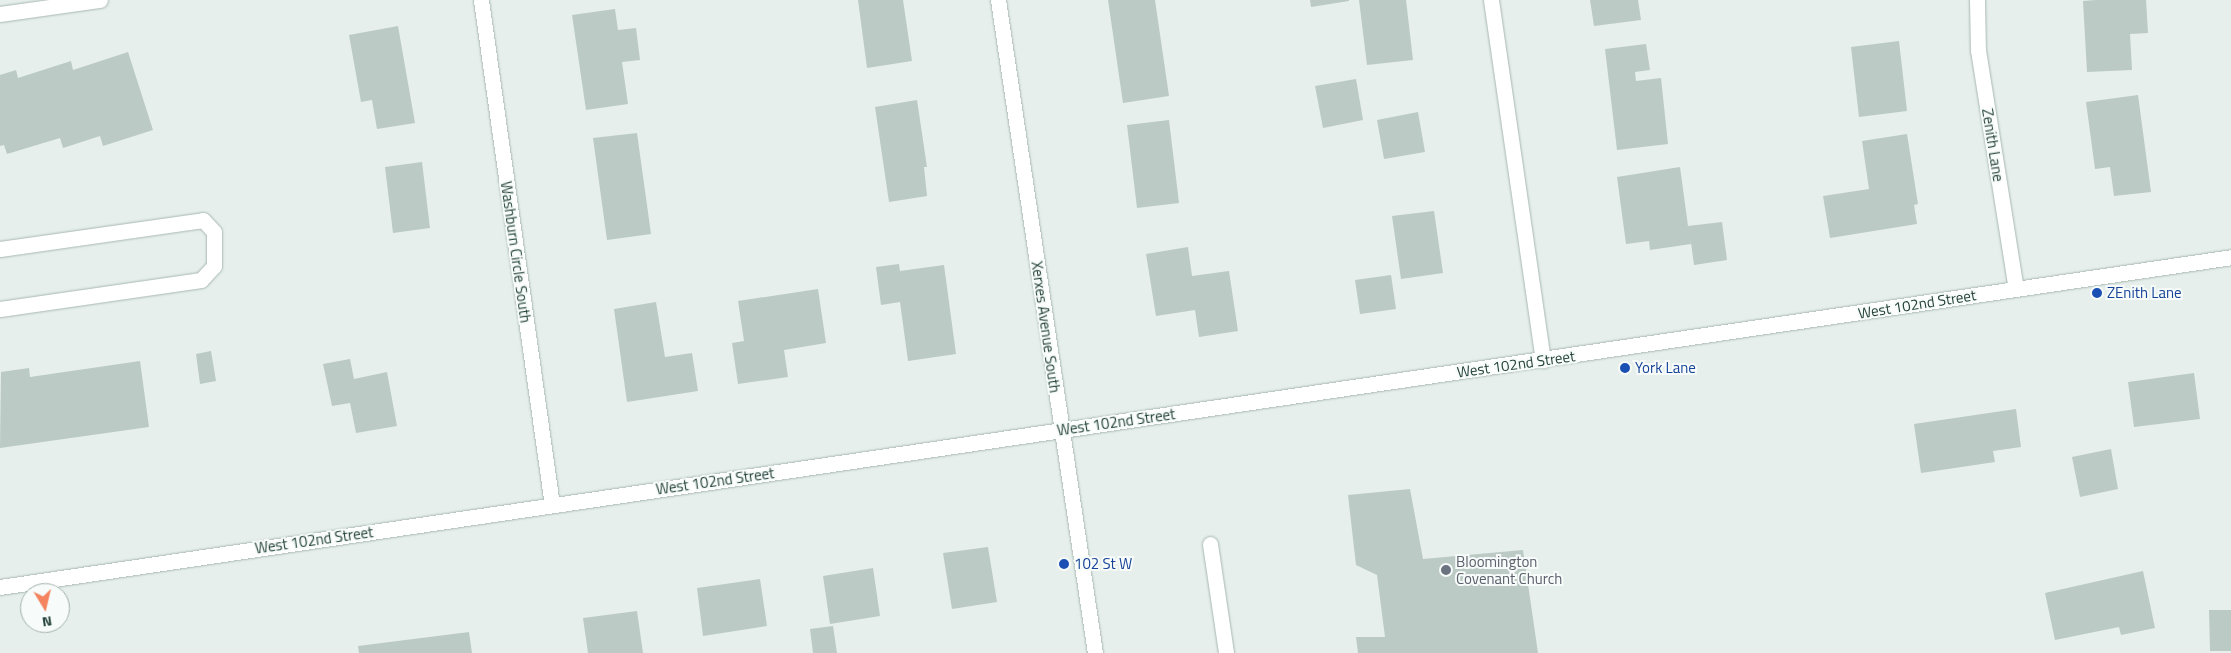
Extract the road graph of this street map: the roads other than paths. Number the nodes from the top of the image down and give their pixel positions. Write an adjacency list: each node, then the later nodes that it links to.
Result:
1 (100, 0): 6 (street)
2 (481, 0): 13 (street, Washburn Circle South)
3 (998, 0): 12 (street, Xerxes Avenue South)
4 (1491, 0): 11 (street)
5 (1977, 0): 9 (street, Zenith Lane)
6 (0, 14)
7 (0, 249): 10 (street)
8 (2231, 257): 9 (street, West 102nd Street)
9 (2016, 289): 11 (street, West 102nd Street)
10 (0, 309)
11 (1543, 360): 12 (street, West 102nd Street)
12 (1062, 430): 13 (street, West 102nd Street); 16 (street, Xerxes Avenue South)
13 (552, 505): 15 (street, West 102nd Street)
14 (1210, 544): 17 (street)
15 (0, 587)
16 (1095, 653)
17 (1226, 653)

